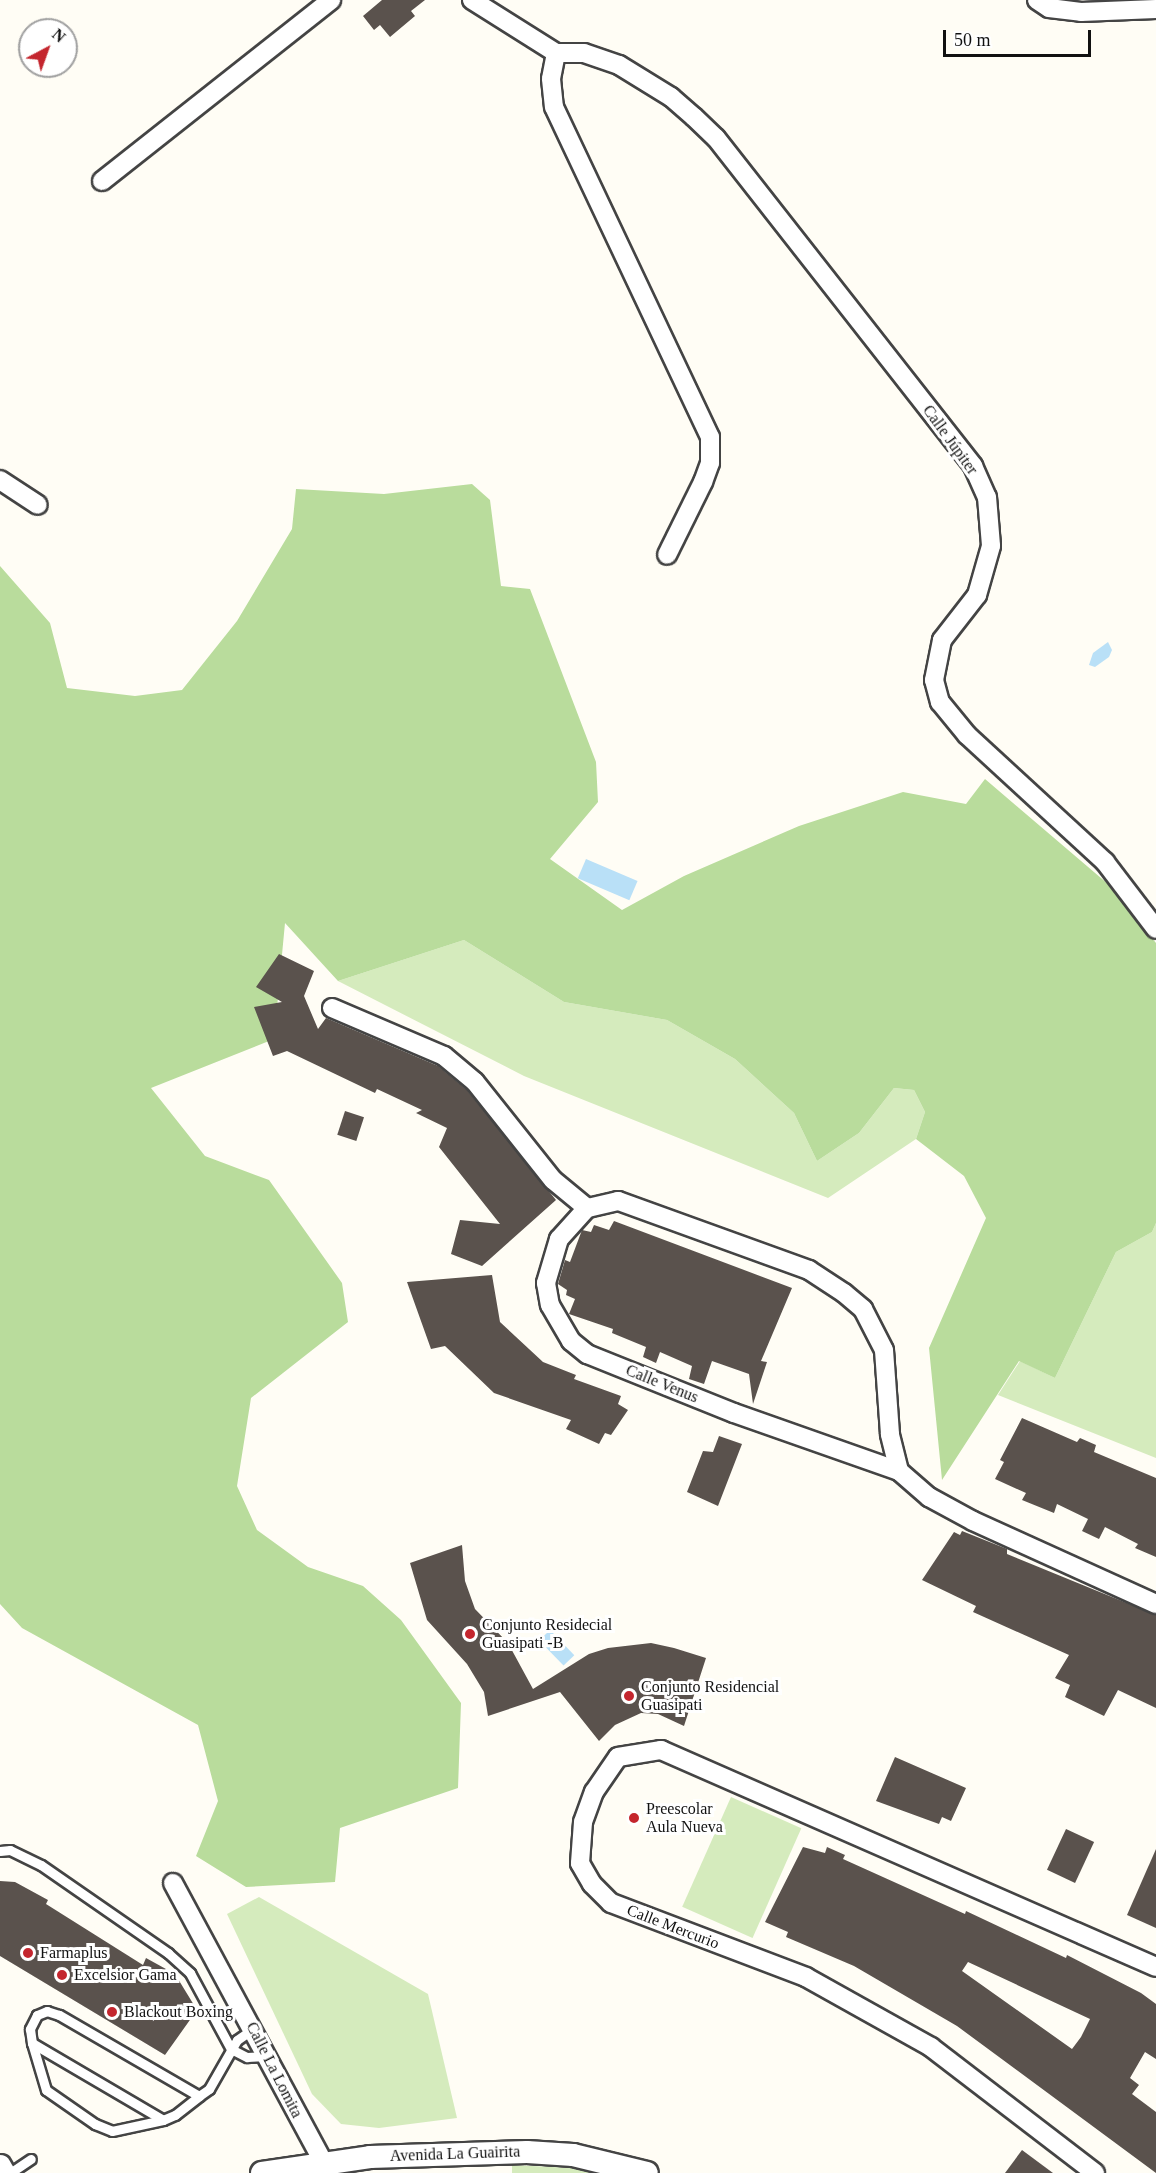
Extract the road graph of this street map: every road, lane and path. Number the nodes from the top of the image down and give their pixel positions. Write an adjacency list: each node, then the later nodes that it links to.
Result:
1 (331, 0): 7 (street)
2 (471, 0): 6 (street)
3 (1037, 0): 4 (street)
4 (1059, 5): 5 (street)
5 (1156, 9)
6 (556, 52): 10 (street); 11 (street, Calle Júpiter)
7 (102, 181)
8 (0, 480): 9 (street)
9 (38, 506)
10 (667, 555)
11 (1156, 930)
12 (332, 1008): 13 (street)
13 (586, 1208): 14 (street); 14 (street, Calle Venus)
14 (899, 1471): 15 (street, Calle Venus)
15 (1156, 1604)
16 (0, 1851): 21 (lane)
17 (173, 1883): 19 (street, Calle La Lomita)
18 (1156, 1967): 32 (street, Calle Mercurio)
19 (253, 2029): 21 (lane); 22 (street, Calle La Lomita)
20 (32, 2043): 23 (lane); 24 (lane); 24 (lane)
21 (231, 2049): 22 (lane); 23 (lane)
22 (266, 2056): 26 (street, Calle La Lomita)
23 (200, 2096): 24 (lane)
24 (162, 2120)
25 (31, 2159): 29 (lane)
26 (323, 2162): 30 (street, Avenida La Guairita); 31 (street, Avenida La Guairita)
27 (0, 2166): 28 (street)
28 (4, 2173)
29 (10, 2173)
30 (262, 2173)
31 (647, 2173)
32 (1095, 2173)

